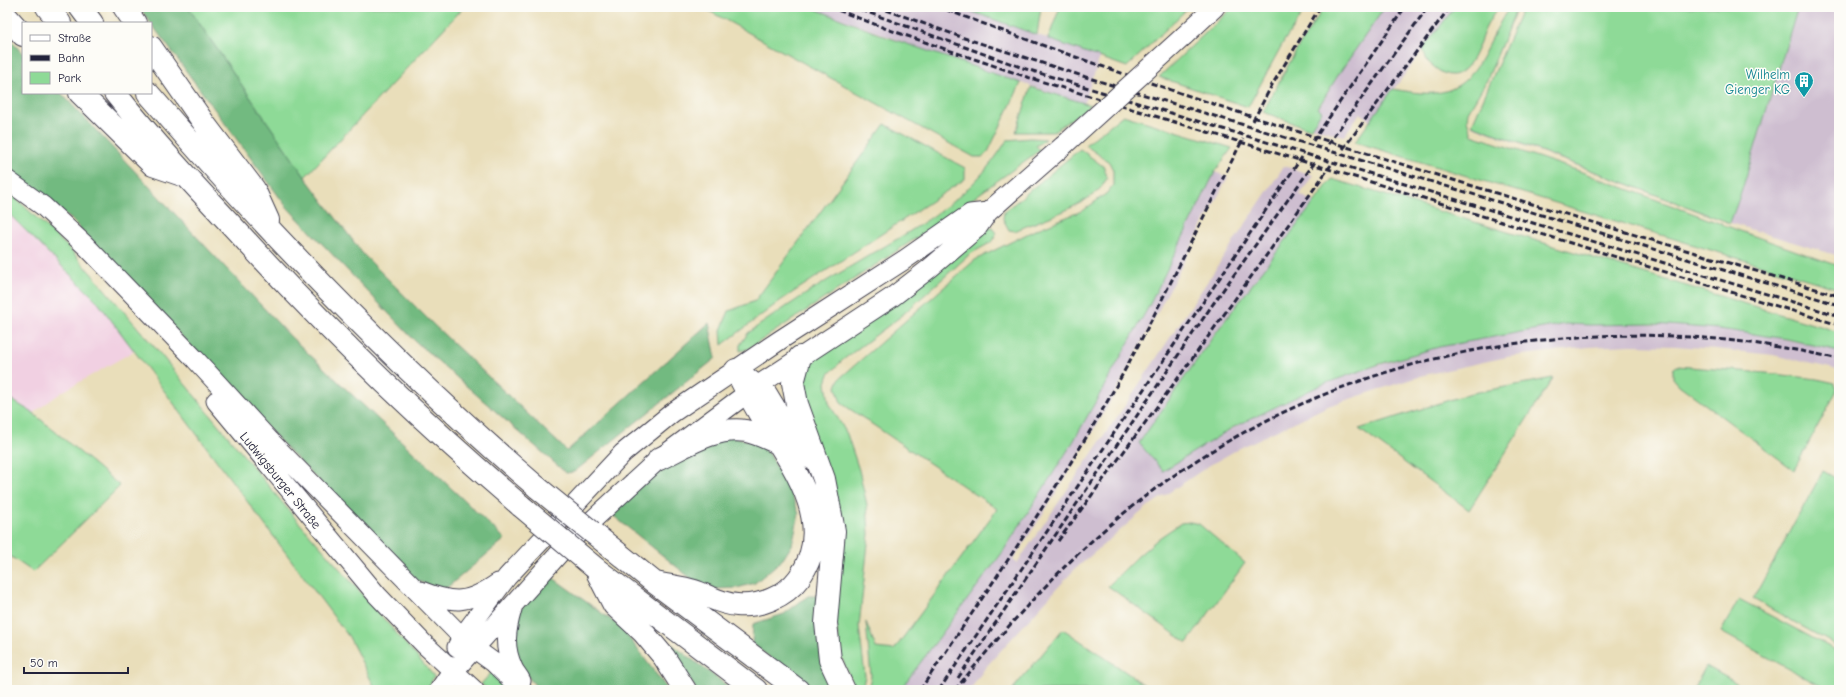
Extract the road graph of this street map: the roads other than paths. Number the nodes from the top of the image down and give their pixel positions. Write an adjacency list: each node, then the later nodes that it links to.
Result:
1 (47, 7): 6 (highway)
2 (80, 7): 7 (highway)
3 (124, 7): 8 (highway)
4 (1215, 7): 16 (main road, bridge)
5 (7, 17): 9 (highway)
6 (59, 22)
7 (91, 22)
8 (134, 22)
9 (22, 34)
10 (152, 47): 17 (highway)
11 (81, 94): 14 (highway)
12 (116, 94): 14 (highway)
13 (149, 94): 17 (highway)
14 (185, 176): 25 (highway, bridge)
15 (7, 180): 18 (main road, Ludwigsburger Straße)
16 (988, 212): 19 (main road); 20 (main road)
17 (276, 238): 27 (highway, bridge)
18 (118, 280): 28 (main road, Ludwigsburger Straße); 31 (main road, Ludwigsburger Straße)
19 (800, 357): 21 (main road); 24 (highway)
20 (736, 370): 21 (highway); 26 (main road)
21 (752, 389): 22 (highway); 23 (main road); 24 (highway)
22 (778, 443): 23 (highway); 27 (highway)
23 (659, 459): 29 (main road)
24 (829, 506): 39 (highway)
25 (595, 568): 36 (highway); 37 (highway)
26 (507, 577): 28 (main road); 30 (main road)
27 (655, 584): 38 (highway)
28 (414, 588): 30 (main road, Ludwigsburger Straße)
29 (512, 608): 30 (main road); 35 (main road)
30 (469, 643): 31 (main road); 34 (main road, Ludwigsburger Straße)
31 (453, 672): 32 (highway); 33 (main road, Ludwigsburger Straße)
32 (441, 690)
33 (474, 690)
34 (522, 690)
35 (525, 690)
36 (685, 690)
37 (756, 690)
38 (798, 690)
39 (844, 690)

